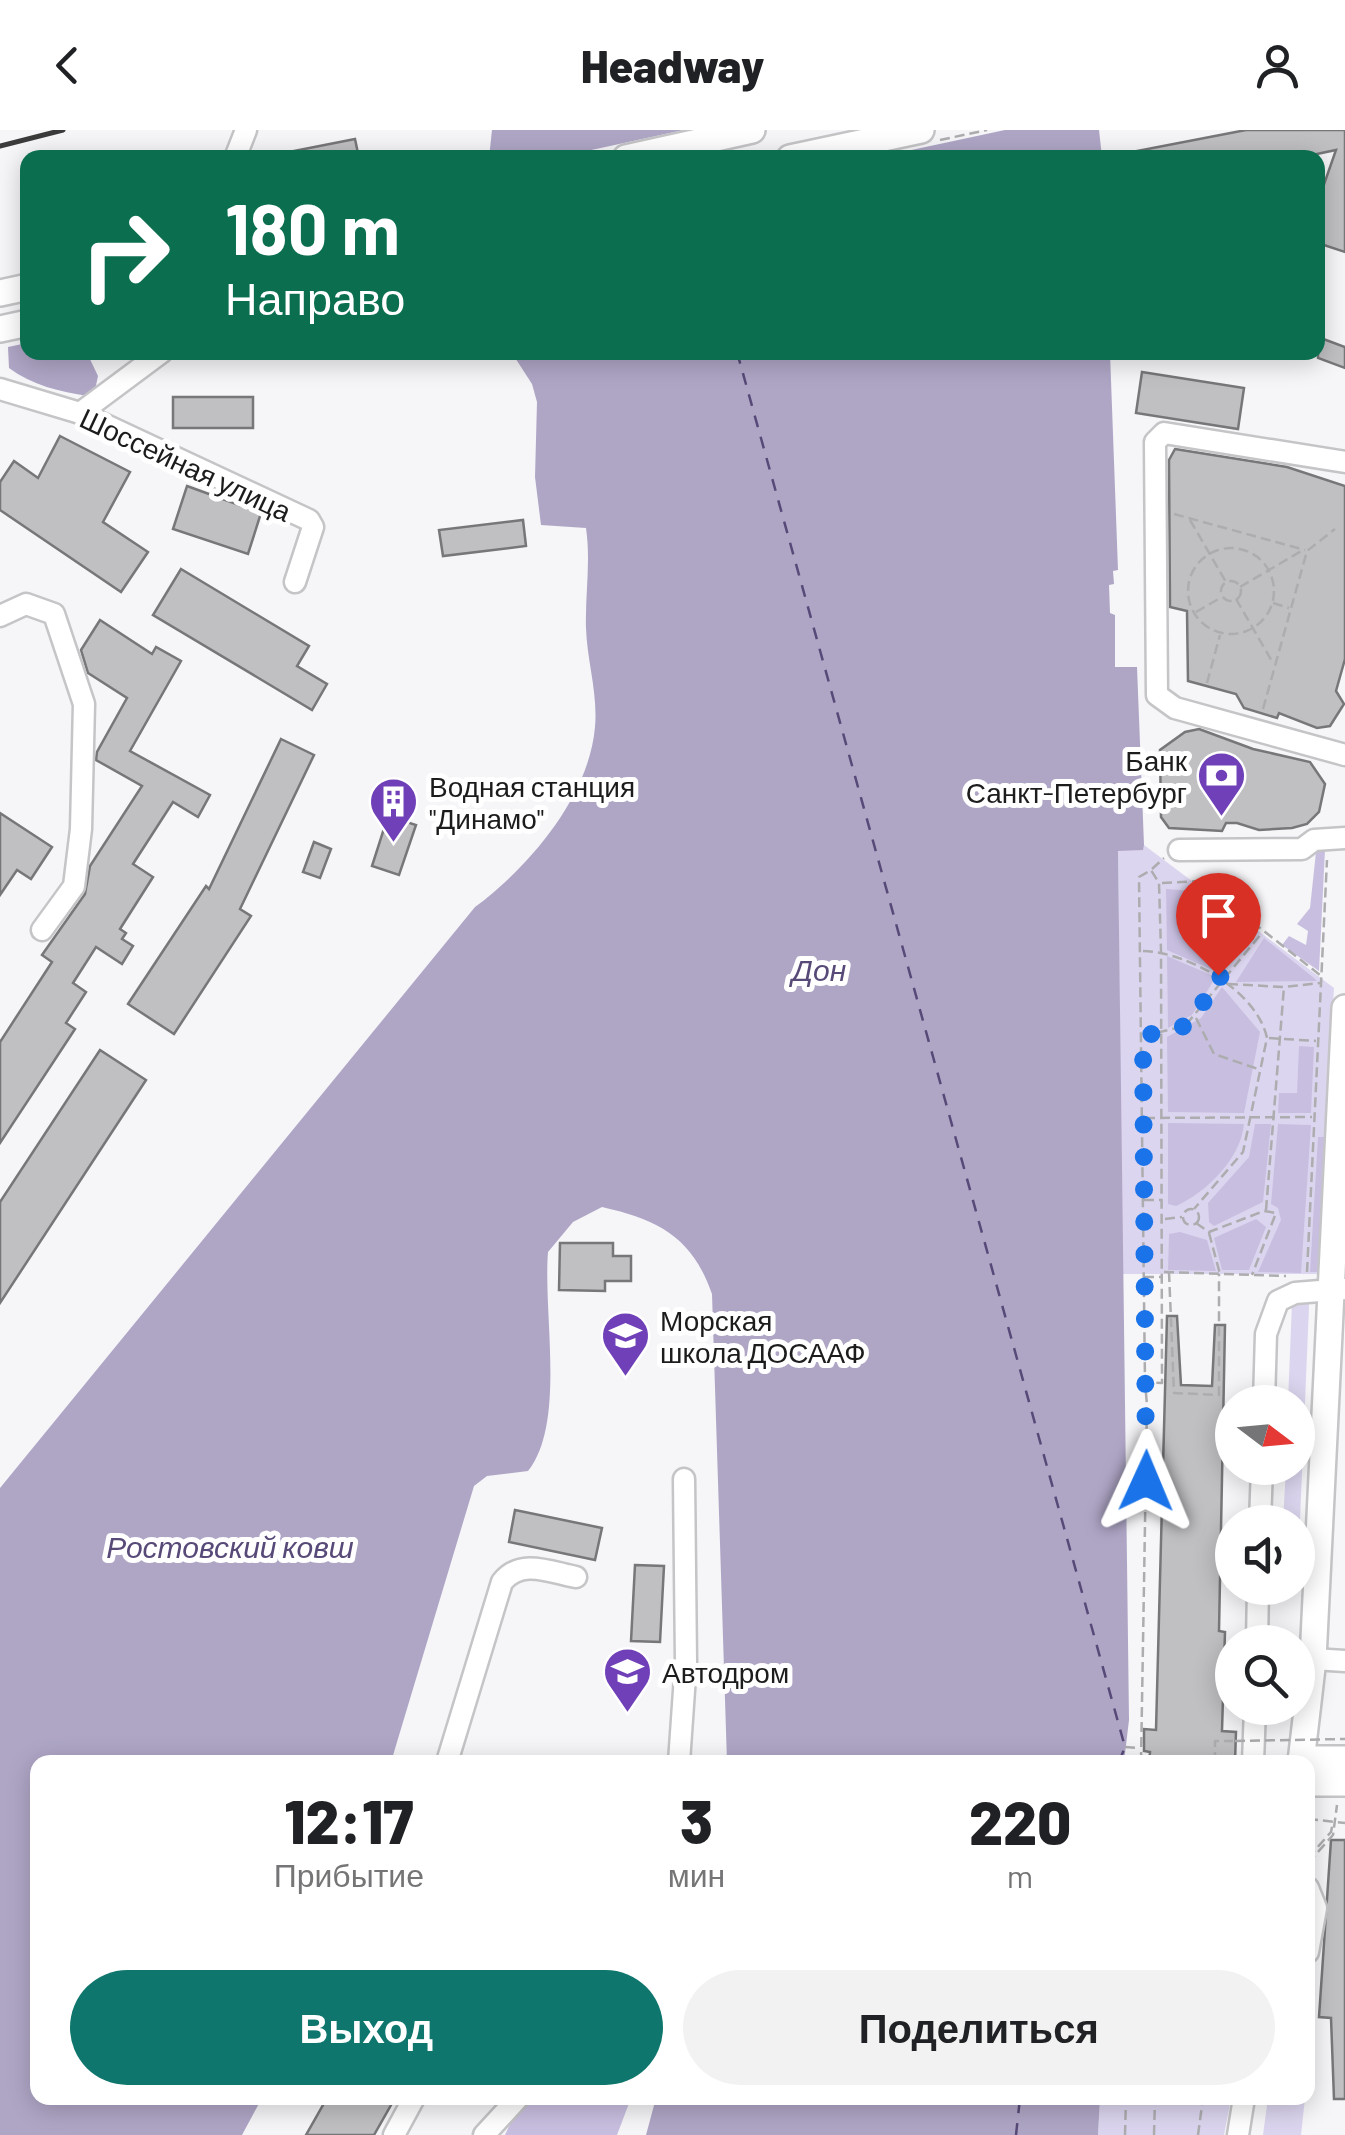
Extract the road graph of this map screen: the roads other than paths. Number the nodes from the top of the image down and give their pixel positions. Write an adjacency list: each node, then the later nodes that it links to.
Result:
1 (752, 130): 3 (main road)
2 (921, 130): 4 (main road)
3 (662, 150)
4 (827, 150)
5 (151, 360): 7 (street)
6 (0, 389): 7 (street, Шоссейная улица)
7 (80, 413): 9 (street, Шоссейная улица)
8 (1345, 462): 11 (street)
9 (295, 582)
10 (0, 616): 14 (street)
11 (1345, 756)
12 (1336, 838): 13 (street)
13 (1179, 850)
14 (42, 930)
15 (1345, 1008): 16 (main road)
16 (1333, 1120): 17 (main road)
17 (1328, 1289): 18 (street); 21 (main road)
18 (1265, 1385)
19 (684, 1479): 27 (street)
20 (576, 1577): 26 (street)
21 (1315, 1633)
22 (1315, 1659): 23 (street)
23 (1345, 1661)
24 (1254, 1725): 28 (street)
25 (1307, 1725): 29 (main road)
26 (449, 1755)
27 (679, 1755)
28 (1253, 1755)
29 (1304, 1755)
30 (1345, 1759): 31 (main road)
31 (1315, 1765)
32 (1315, 1775): 33 (main road)
33 (1342, 1791)
34 (410, 2105): 37 (street)
35 (512, 2105): 38 (street)
36 (1243, 2105): 39 (street)
37 (394, 2135)
38 (484, 2135)
39 (1238, 2135)

